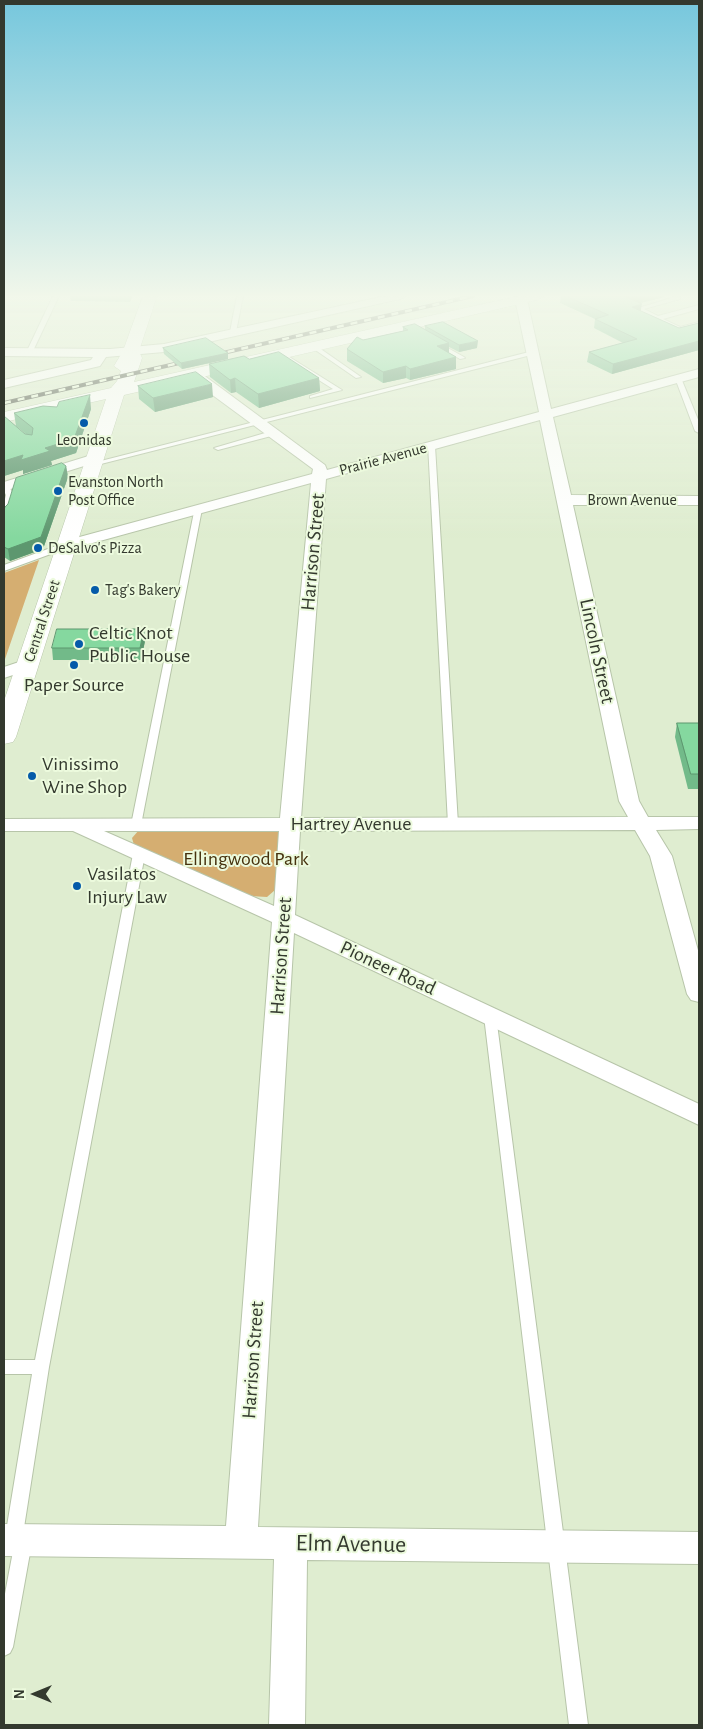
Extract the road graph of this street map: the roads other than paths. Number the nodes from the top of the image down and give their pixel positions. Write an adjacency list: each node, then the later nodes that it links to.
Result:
1 (36, 377): 10 (street)
2 (127, 377): 11 (main road, Central Street)
3 (181, 377): 11 (main road)
4 (197, 377): 15 (street, Harrison Street)
5 (318, 377): 12 (lane)
6 (438, 377): 15 (lane)
7 (539, 377): 13 (street, Lincoln Street)
8 (684, 377): 9 (street, Prairie Avenue)
9 (678, 378): 13 (street, Prairie Avenue); 16 (lane)
10 (4, 384)
11 (118, 391): 14 (main road); 20 (main road, Central Street)
12 (312, 397)
13 (548, 414): 18 (street, Prairie Avenue); 23 (street, Lincoln Street)
14 (6, 422)
15 (256, 422): 17 (street, Harrison Street); 20 (lane)
16 (699, 431)
17 (272, 433): 19 (lane); 21 (street, Harrison Street)
18 (430, 446): 21 (street, Prairie Avenue); 34 (lane)
19 (218, 448)
20 (94, 461): 22 (street); 27 (main road, Central Street)
21 (320, 476): 25 (street, Prairie Avenue); 36 (street, Harrison Street)
22 (4, 487): 26 (lane)
23 (565, 500): 24 (street, Brown Avenue); 32 (street, Lincoln Street)
24 (699, 500)
25 (198, 509): 27 (street, Prairie Avenue); 38 (lane)
26 (4, 515)
27 (67, 545): 28 (lane); 29 (main road, Central Street)
28 (6, 565)
29 (28, 664): 30 (street); 31 (main road, Central Street)
30 (4, 673)
31 (4, 737)
32 (641, 822): 33 (street, Hartrey Avenue); 34 (street, Hartrey Avenue); 41 (street, Lincoln Street)
33 (699, 823)
34 (453, 824): 36 (street, Hartrey Avenue)
35 (4, 825): 37 (street, Hartrey Avenue)
36 (290, 825): 38 (street, Hartrey Avenue); 40 (street, Harrison Street)
37 (75, 826): 38 (street, Hartrey Avenue); 39 (street, Pioneer Road)
38 (136, 826)
39 (139, 854): 40 (street, Pioneer Road); 45 (lane)
40 (284, 919): 42 (street, Pioneer Road); 47 (street, Harrison Street)
41 (699, 994)
42 (490, 1016): 43 (street, Pioneer Road); 49 (lane)
43 (699, 1115)
44 (4, 1367): 45 (lane)
45 (42, 1367): 46 (lane)
46 (14, 1540): 47 (street, Elm Avenue); 51 (lane)
47 (241, 1543): 48 (street, Elm Avenue)
48 (291, 1543): 49 (street, Elm Avenue); 52 (street)
49 (556, 1546): 50 (street, Elm Avenue); 53 (lane)
50 (699, 1548)
51 (4, 1647)
52 (287, 1725)
53 (579, 1725)

